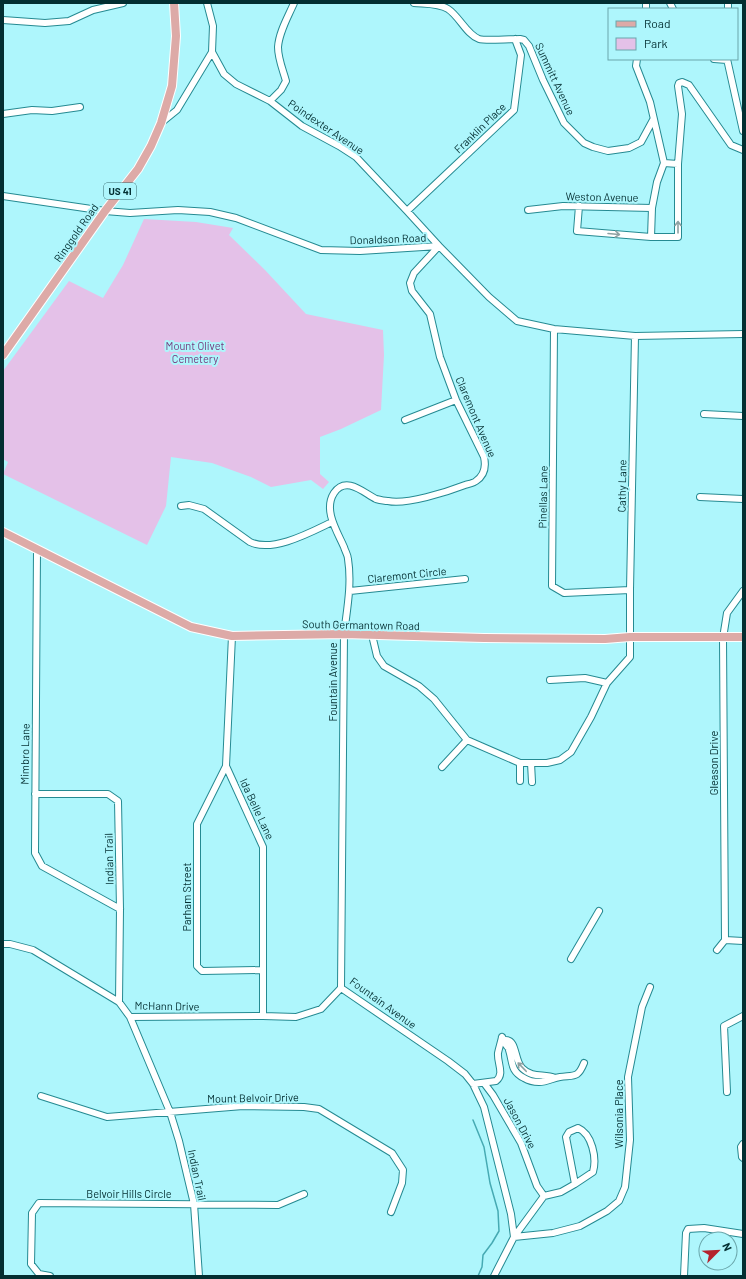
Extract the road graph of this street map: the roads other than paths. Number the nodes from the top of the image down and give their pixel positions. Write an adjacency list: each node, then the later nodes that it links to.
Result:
1 (122, 3): 6 (street)
2 (174, 3): 15 (main road, Ringgold Road / US 41)
3 (207, 3): 8 (street)
4 (294, 3): 11 (street)
5 (414, 3): 7 (street)
6 (3, 20)
7 (515, 39): 14 (street, Summitt Avenue); 25 (street, Franklin Place)
8 (212, 52): 11 (street, Poindexter Avenue); 15 (street)
9 (637, 60): 14 (street)
10 (727, 60): 16 (street)
11 (270, 101): 25 (street, Poindexter Avenue)
12 (80, 107): 13 (street)
13 (3, 114)
14 (653, 120): 18 (street)
15 (161, 123): 24 (main road, Ringgold Road / US 41)
16 (743, 131)
17 (743, 150): 19 (street)
18 (664, 163): 19 (street); 22 (street, Weston Avenue)
19 (678, 164): 26 (street, one-way to 19)
20 (3, 196): 24 (street, Donaldson Road)
21 (579, 206): 22 (street, Weston Avenue); 23 (street, Weston Avenue); 26 (street, one-way to 26)
22 (652, 208): 26 (street)
23 (528, 210)
24 (105, 211): 27 (street, Donaldson Road); 31 (main road, Ringgold Road / US 41)
25 (407, 211): 27 (street, Poindexter Avenue)
26 (651, 237)
27 (439, 246): 28 (street, Donaldson Road); 32 (street, Claremont Avenue)
28 (554, 329): 30 (street, Donaldson Road); 43 (street, Pinellas Lane)
29 (743, 334): 30 (street, Donaldson Road)
30 (635, 336): 43 (street, Cathy Lane)
31 (3, 355)
32 (456, 400): 35 (street); 39 (street, Claremont Avenue)
33 (704, 414): 34 (street)
34 (743, 416)
35 (405, 420)
36 (700, 497): 37 (street)
37 (743, 499)
38 (180, 506): 39 (street)
39 (332, 522): 44 (street, Claremont Avenue)
40 (3, 532): 41 (main road, South Germantown Road)
41 (37, 550): 48 (main road, South Germantown Road); 61 (street, Mimbro Lane)
42 (465, 579): 44 (street, Claremont Circle)
43 (630, 590): 49 (street, Cathy Lane)
44 (350, 591): 46 (street, Claremont Avenue)
45 (743, 591): 51 (street, Gleason Drive)
46 (344, 634): 47 (main road, South Germantown Road); 48 (main road, South Germantown Road); 71 (street, Fountain Avenue)
47 (372, 635): 49 (main road, South Germantown Road); 54 (street)
48 (232, 636): 57 (street, Ida Belle Lane)
49 (630, 637): 51 (main road, South Germantown Road); 53 (street, Cathy Lane)
50 (743, 637): 51 (main road, South Germantown Road)
51 (723, 638): 64 (street, Gleason Drive)
52 (550, 680): 53 (street)
53 (607, 683): 56 (street, Cathy Lane)
54 (467, 740): 55 (street); 58 (street)
55 (520, 763): 56 (street, Cathy Lane); 59 (street)
56 (531, 763): 60 (street)
57 (226, 766): 69 (street, Ida Belle Lane); 69 (street, Parham Street)
58 (442, 767)
59 (520, 781)
60 (532, 782)
61 (35, 794): 62 (street, Mimbro Lane); 62 (street, Indian Trail)
62 (120, 909): 72 (street, Indian Trail)
63 (599, 911): 68 (street)
64 (725, 940): 65 (street); 67 (street)
65 (743, 940)
66 (3, 944): 72 (street, McHann Drive)
67 (717, 950)
68 (571, 960)
69 (263, 970): 73 (street, Ida Belle Lane)
70 (650, 987): 90 (street, Wilsonia Place)
71 (341, 988): 73 (street, McHann Drive); 78 (street, Fountain Avenue)
72 (120, 1002): 75 (street, McHann Drive)
73 (263, 1016): 75 (street, McHann Drive)
74 (743, 1016): 79 (street)
75 (130, 1017): 81 (street, Indian Trail)
76 (584, 1063): 77 (street)
77 (484, 1083): 78 (street); 86 (street, Jason Drive)
78 (473, 1084): 90 (street, Fountain Avenue)
79 (727, 1092)
80 (41, 1096): 81 (street, Mount Belvoir Drive)
81 (170, 1112): 87 (street, Indian Trail); 88 (street, Mount Belvoir Drive)
82 (743, 1144): 83 (street)
83 (743, 1158)
84 (575, 1184): 84 (street); 86 (street)
85 (304, 1194): 87 (street, Belvoir Hills Circle)
86 (544, 1196): 90 (street)
87 (194, 1204): 91 (street, Belvoir Hills Circle); 92 (street, Indian Trail)
88 (391, 1212)
89 (743, 1234): 94 (street)
90 (514, 1237): 93 (street)
91 (50, 1276)
92 (199, 1276)
93 (494, 1276)
94 (684, 1276)

